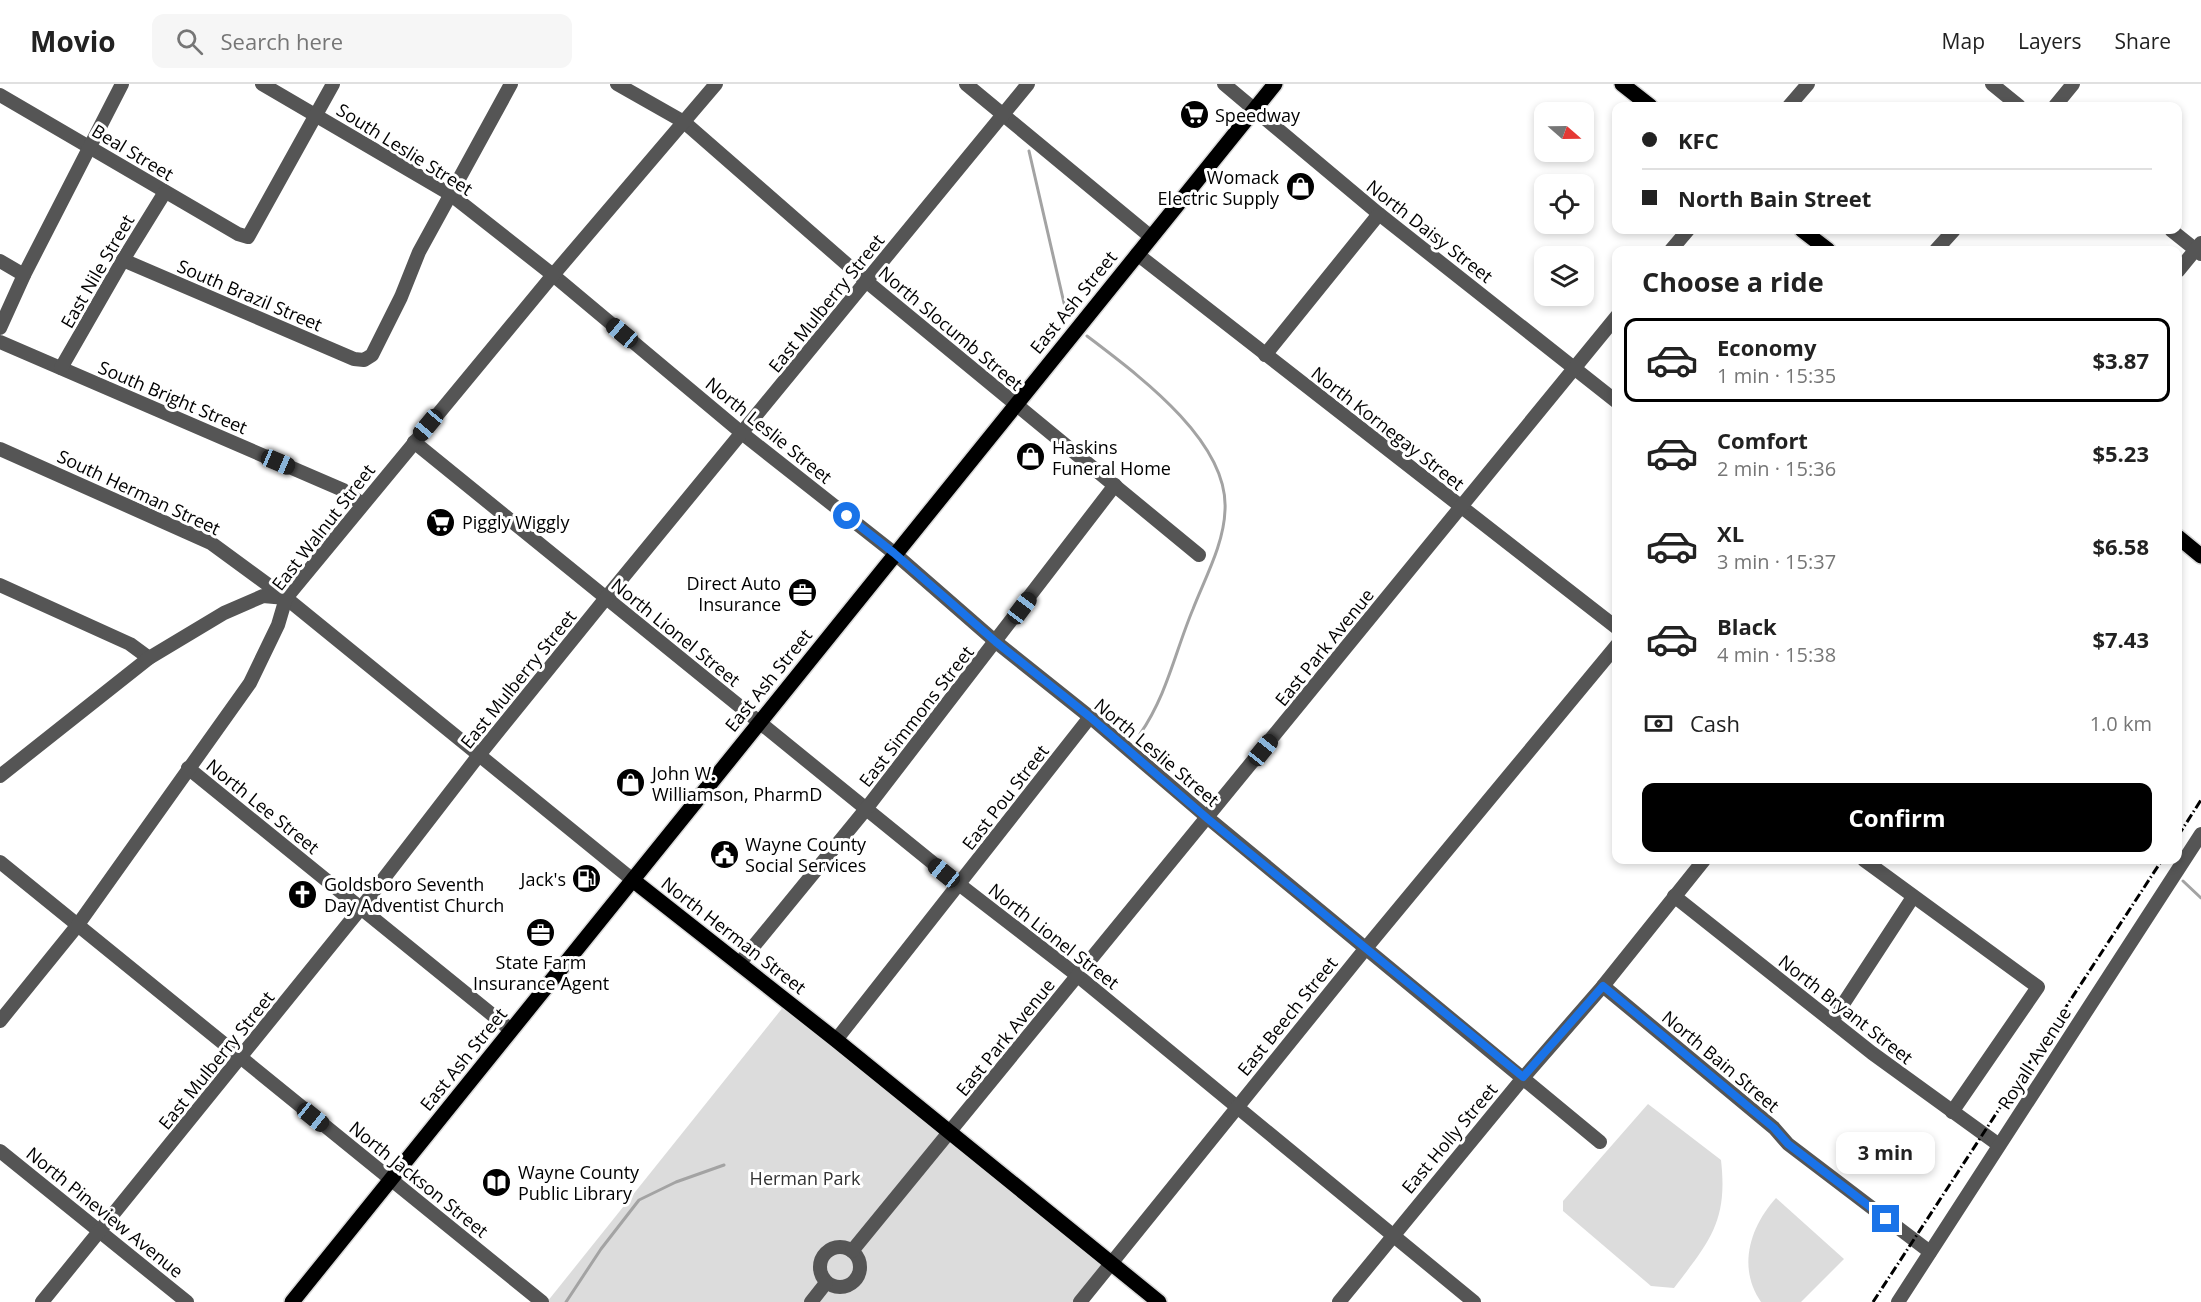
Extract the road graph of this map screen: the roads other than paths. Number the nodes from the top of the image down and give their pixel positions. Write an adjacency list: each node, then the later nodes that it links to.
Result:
1 (122, 84): 24 (street)
2 (262, 84): 22 (street, South Leslie Street)
3 (333, 84): 22 (street)
4 (511, 84): 26 (street)
5 (617, 84): 23 (street, North Slocumb Street)
6 (716, 84): 23 (street, East Walnut Street)
7 (966, 84): 21 (street)
8 (1028, 84): 21 (street, East Mulberry Street)
9 (1224, 84): 20 (street, North Daisy Street)
10 (1275, 84): 20 (main road, East Ash Street)
11 (1622, 84): 16 (main road)
12 (1808, 84): 17 (street)
13 (1992, 84): 18 (street)
14 (2073, 84): 19 (street)
15 (0, 95): 24 (street, Beal Street)
16 (1645, 102)
17 (1792, 102)
18 (2014, 102)
19 (2058, 102)
20 (1255, 109): 27 (street, North Daisy Street); 32 (main road, East Ash Street)
21 (1003, 115): 32 (street); 43 (street, East Mulberry Street)
22 (316, 116): 25 (street, Beal Street); 26 (street, South Leslie Street)
23 (684, 122): 41 (street, East Walnut Street); 43 (street, North Slocumb Street)
24 (90, 147): 25 (street, Beal Street); 42 (street)
25 (165, 192): 38 (street, East Nile Street)
26 (450, 194): 38 (street, South Brazil Street); 41 (street, South Leslie Street)
27 (1379, 214): 47 (street); 48 (street, North Daisy Street)
28 (1685, 234): 33 (street)
29 (1807, 234): 34 (main road)
30 (1950, 234): 35 (street)
31 (2176, 234): 36 (street)
32 (1151, 237): 37 (main road, East Ash Street)
33 (1674, 246)
34 (1823, 246)
35 (1940, 246)
36 (2199, 249): 40 (street)
37 (1137, 254): 47 (street, North Kornegay Street); 51 (main road, East Ash Street)
38 (123, 260): 49 (street, East Nile Street)
39 (0, 261): 42 (street)
40 (2182, 268)
41 (553, 274): 52 (street, North Leslie Street); 53 (street, East Walnut Street)
42 (24, 275): 45 (street)
43 (866, 281): 51 (street, North Slocumb Street); 52 (street, East Mulberry Street)
44 (1612, 322): 48 (street, East Park Avenue)
45 (0, 328)
46 (0, 342): 49 (street, South Bright Street)
47 (1265, 355): 57 (street, North Kornegay Street)
48 (1575, 367): 50 (street, North Daisy Street); 57 (street, East Park Avenue)
49 (61, 368): 56 (street, South Bright Street)
50 (1612, 398)
51 (1015, 405): 55 (street, North Slocumb Street); 59 (main road, East Ash Street)
52 (743, 434): 59 (street, North Leslie Street); 64 (street, East Mulberry Street)
53 (414, 442): 56 (street, East Walnut Street); 64 (street, North Lionel Street)
54 (0, 449): 63 (street, South Herman Street)
55 (1115, 485): 60 (street, North Slocumb Street); 66 (street, East Simmons Street)
56 (362, 504): 63 (street, East Walnut Street)
57 (1461, 507): 65 (street, North Kornegay Street); 75 (street, East Park Avenue)
58 (2182, 540): 61 (main road)
59 (894, 553): 66 (street, North Leslie Street); 70 (main road, East Ash Street)
60 (1199, 555)
61 (2201, 556)
62 (0, 585): 68 (street)
63 (286, 598): 68 (street); 71 (street, North Herman Street); 72 (street, East Walnut Street)
64 (606, 598): 70 (street, North Lionel Street); 71 (street, East Mulberry Street)
65 (1612, 624)
66 (996, 642): 69 (street, North Leslie Street); 74 (street, East Simmons Street)
67 (1612, 651): 88 (street, East Beech Street)
68 (149, 658): 73 (street)
69 (1090, 717): 75 (street, North Leslie Street); 83 (street, East Pou Street)
70 (759, 723): 74 (street, North Lionel Street); 82 (main road, East Ash Street)
71 (479, 755): 82 (street, North Herman Street); 86 (street, East Mulberry Street)
72 (188, 768): 86 (street, North Lee Street); 87 (street, East Walnut Street)
73 (0, 776)
74 (866, 809): 83 (street, North Lionel Street); 89 (street, East Simmons Street)
75 (1208, 819): 88 (street, North Leslie Street); 90 (street, East Park Avenue)
76 (2201, 834): 78 (street, Royall Avenue)
77 (0, 862): 87 (street, North Jackson Street)
78 (2182, 863)
79 (1701, 864): 84 (street, East Holly Street)
80 (1869, 864): 85 (street)
81 (2182, 864): 102 (street, Royall Avenue)
82 (634, 881): 89 (main road, North Herman Street); 94 (main road, East Ash Street)
83 (960, 885): 90 (street, North Lionel Street); 95 (street, East Pou Street)
84 (1674, 896): 91 (street, East Holly Street); 93 (street, North Bryant Street)
85 (1913, 897): 93 (street); 99 (street)
86 (361, 908): 94 (street, North Lee Street); 96 (street, East Mulberry Street)
87 (77, 926): 92 (street, East Walnut Street); 96 (street, North Jackson Street)
88 (1366, 948): 97 (street, North Leslie Street); 98 (street, East Beech Street)
89 (739, 964): 95 (main road, North Herman Street)
90 (1078, 976): 98 (street, North Lionel Street); 100 (street, East Park Avenue)
91 (1603, 986): 97 (street, East Holly Street); 108 (street, North Bain Street)
92 (0, 1021)
93 (1832, 1021): 99 (street, North Bryant Street)
94 (511, 1030): 104 (main road, East Ash Street)
95 (836, 1040): 100 (main road, North Herman Street)
96 (240, 1058): 104 (street, North Jackson Street); 105 (street, East Mulberry Street)
97 (1523, 1077): 101 (street, North Leslie Street); 106 (street, East Holly Street)
98 (1237, 1107): 106 (street, North Lionel Street); 109 (street, East Beech Street)
99 (1952, 1112): 102 (street, North Bryant Street)
100 (949, 1134): 107 (street, East Park Avenue); 109 (main road, North Herman Street)
101 (1600, 1142)
102 (1999, 1145): 108 (street, Royall Avenue)
103 (0, 1151): 105 (street, North Pineview Avenue)
104 (390, 1179): 113 (main road, East Ash Street); 114 (street, North Jackson Street)
105 (100, 1232): 111 (street, East Mulberry Street); 112 (street, North Pineview Avenue)
106 (1391, 1235): 118 (street, East Holly Street); 119 (street, North Lionel Street)
107 (852, 1251): 110 (street); 110 (street)
108 (1930, 1252): 120 (street, Royall Avenue)
109 (1112, 1263): 116 (street, East Beech Street); 117 (main road, North Herman Street)
110 (826, 1283): 115 (street)
111 (42, 1302)
112 (187, 1302)
113 (292, 1302)
114 (542, 1302)
115 (810, 1302)
116 (1080, 1302)
117 (1159, 1302)
118 (1339, 1302)
119 (1474, 1302)
120 (1898, 1302)

